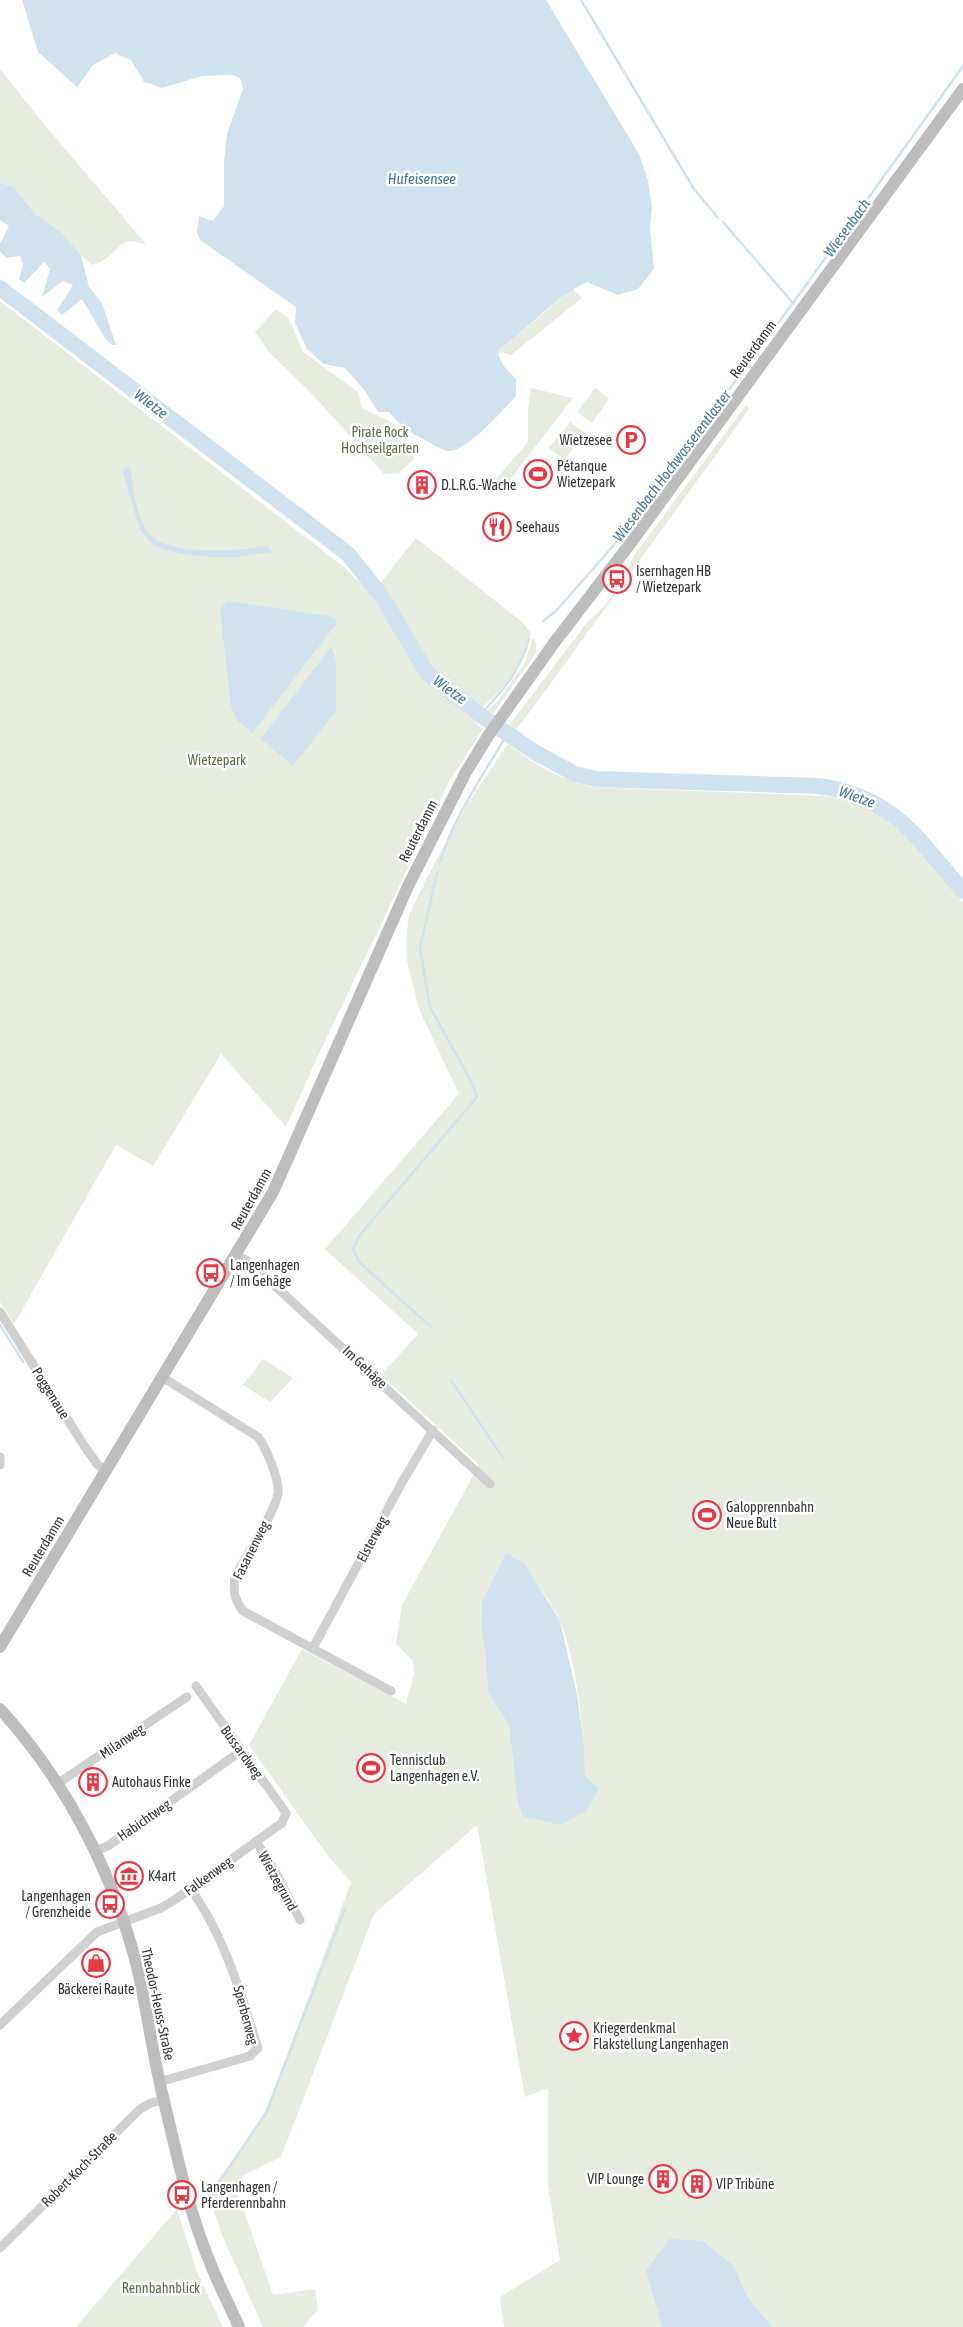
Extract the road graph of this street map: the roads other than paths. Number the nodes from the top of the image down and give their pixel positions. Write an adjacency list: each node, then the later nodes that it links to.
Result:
1 (963, 89): 2 (street, Reuterdamm)
2 (236, 1254): 4 (street, Reuterdamm); 5 (street, Im Gehäge)
3 (0, 1312): 8 (street, Poggenaue)
4 (162, 1377): 8 (street, Reuterdamm); 11 (street, Fasanenweg)
5 (433, 1430): 9 (street, Im Gehäge); 11 (street, Elsterweg)
6 (0, 1457): 7 (street)
7 (0, 1465)
8 (106, 1470): 10 (street, Reuterdamm)
9 (490, 1484)
10 (0, 1647)
11 (313, 1648): 13 (street, Fasanenweg)
12 (196, 1686): 16 (street, Bussardweg)
13 (391, 1691)
14 (187, 1697): 17 (street, Milanweg)
15 (0, 1708): 17 (street, Theodor-Heuss-Straße)
16 (241, 1750): 18 (street, Bussardweg); 20 (street, Habichtweg)
17 (57, 1784): 20 (street, Theodor-Heuss-Straße)
18 (286, 1817): 19 (street, Falkenweg)
19 (256, 1841): 21 (street, Falkenweg); 22 (street, Wietzegrund)
20 (95, 1852): 23 (street, Theodor-Heuss-Straße)
21 (191, 1889): 23 (street, Falkenweg); 25 (street, Sperberweg)
22 (300, 1920)
23 (124, 1922): 24 (street, Falkenweg); 25 (street, Theodor-Heuss-Straße)
24 (0, 2025)
25 (159, 2082): 26 (street, Theodor-Heuss-Straße)
26 (163, 2100): 27 (street, Robert-Koch-Straße); 28 (street, Theodor-Heuss-Straße)
27 (0, 2248)
28 (239, 2327)

